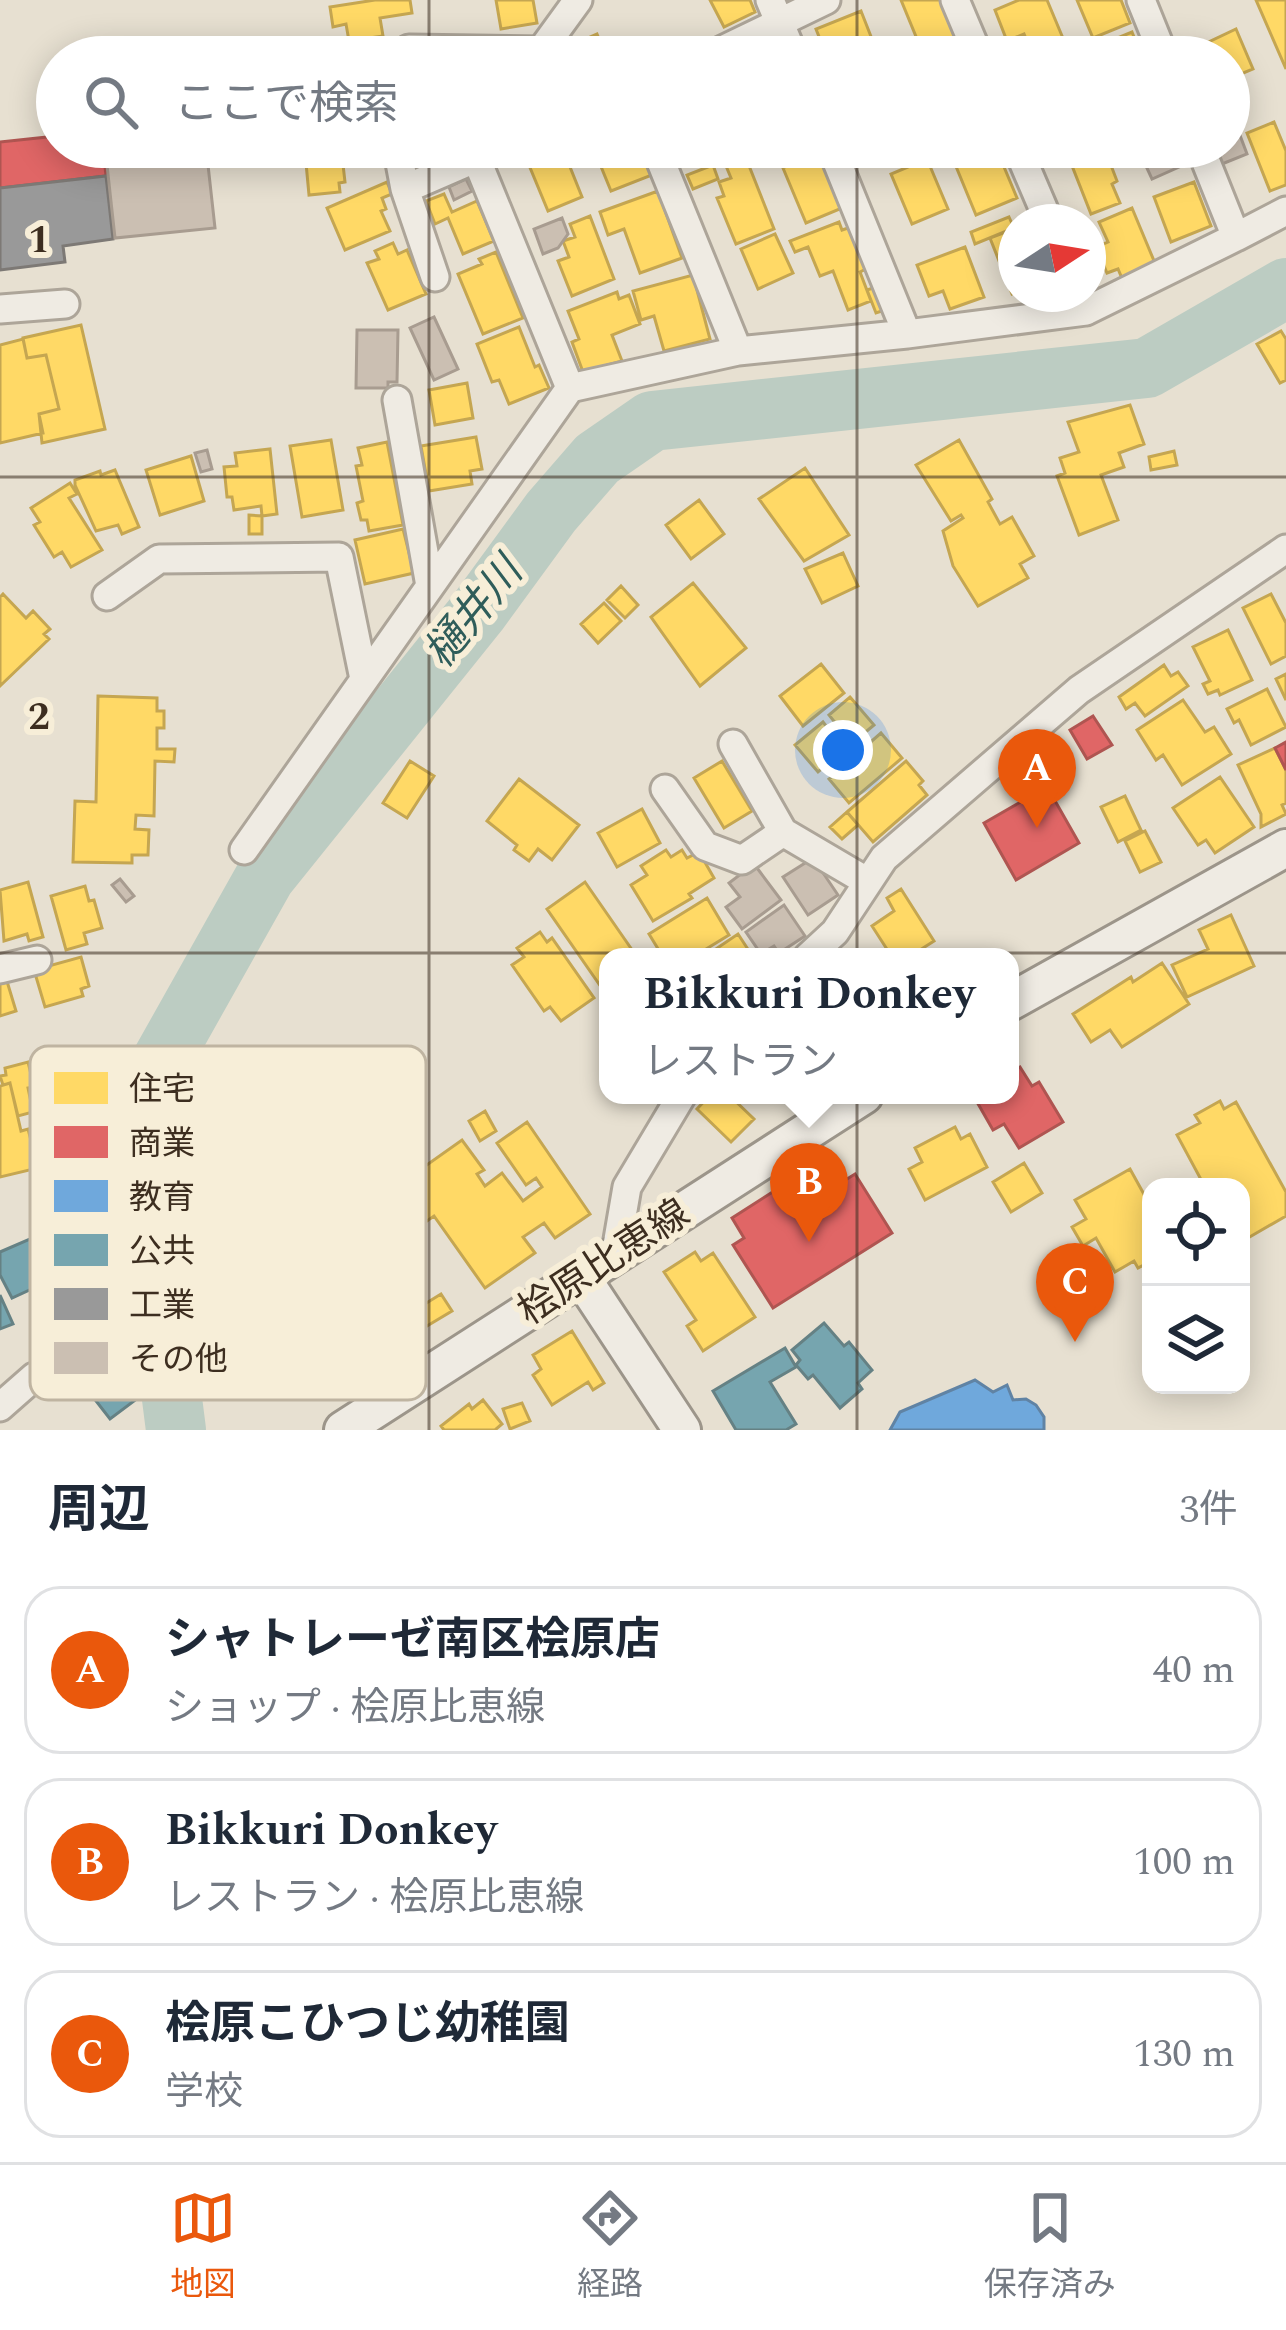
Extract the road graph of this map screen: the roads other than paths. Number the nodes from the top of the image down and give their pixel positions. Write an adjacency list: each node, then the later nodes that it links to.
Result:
1 (578, 0): 6 (street)
2 (826, 0): 5 (street)
3 (956, 0): 8 (street)
4 (1141, 0): 9 (street)
5 (776, 12): 7 (street)
6 (552, 36)
7 (740, 36)
8 (971, 36)
9 (1156, 36)
10 (401, 168): 17 (street)
11 (454, 168): 17 (street)
12 (494, 168): 28 (street)
13 (664, 168): 27 (street)
14 (840, 168): 26 (street)
15 (1026, 168): 18 (street)
16 (1208, 168): 20 (street)
17 (405, 189): 21 (street)
18 (1041, 204)
19 (1286, 211): 20 (street)
20 (1236, 237): 22 (street)
21 (436, 278)
22 (1106, 293)
23 (64, 304): 24 (street)
24 (0, 308)
25 (1031, 312): 26 (street)
26 (907, 334): 27 (street)
27 (738, 351): 28 (street)
28 (570, 388): 31 (street)
29 (397, 400): 31 (street)
30 (1286, 549): 39 (street)
31 (430, 586): 33 (street)
32 (107, 596): 33 (street)
33 (364, 679): 38 (street)
34 (733, 744): 36 (street)
35 (665, 789): 36 (street)
36 (783, 832): 39 (street)
37 (1286, 848): 43 (main road)
38 (244, 850)
39 (868, 882): 40 (street)
40 (818, 948)
41 (37, 960): 42 (street)
42 (0, 969)
43 (1019, 997)
44 (677, 1104): 46 (street)
45 (849, 1104): 46 (main road, 桧原比恵線)
46 (615, 1257): 47 (main road, 桧原比恵線)
47 (582, 1278): 48 (main road, 桧原比恵線); 53 (main road)
48 (426, 1377)
49 (30, 1381): 51 (street)
50 (390, 1400): 52 (main road, 桧原比恵線)
51 (0, 1407)
52 (343, 1430)
53 (682, 1430)

